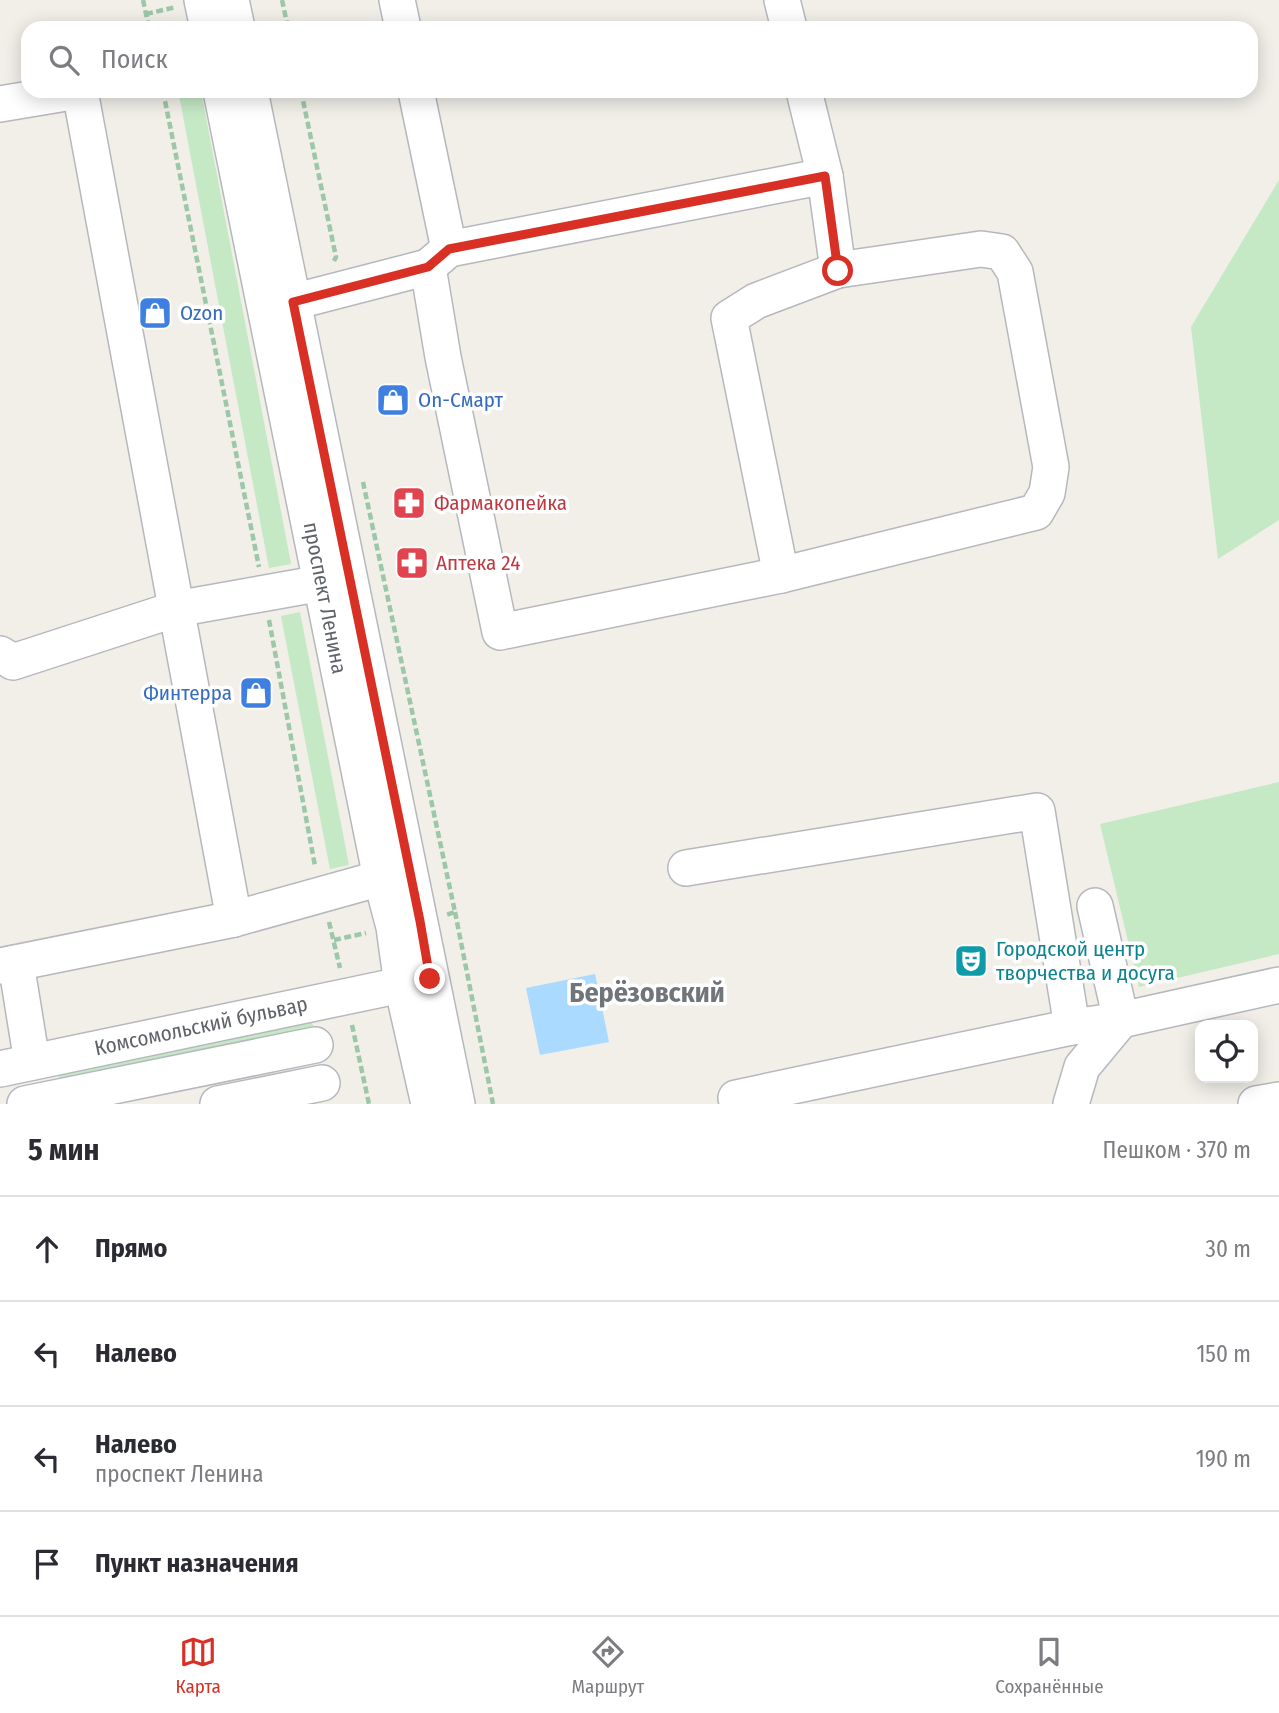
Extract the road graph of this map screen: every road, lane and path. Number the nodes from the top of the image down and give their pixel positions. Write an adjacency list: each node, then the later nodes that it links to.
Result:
1 (144, 0): 7 (path)
2 (202, 0): 8 (street)
3 (232, 0): 9 (street)
4 (282, 0): 10 (path)
5 (397, 0): 11 (street)
6 (782, 0): 12 (street)
7 (148, 21)
8 (206, 21)
9 (236, 21)
10 (286, 21)
11 (401, 21)
12 (787, 21)
13 (36, 98): 21 (street)
14 (80, 98): 30 (street)
15 (164, 98): 29 (path)
16 (222, 98): 28 (street, проспект Ленина)
17 (251, 98): 26 (street, проспект Ленина)
18 (302, 98): 23 (path)
19 (417, 98): 24 (street)
20 (806, 98): 22 (street)
21 (0, 104)
22 (825, 176): 24 (street); 25 (street)
23 (336, 257)
24 (438, 258): 26 (street); 27 (street)
25 (838, 271): 27 (street); 27 (street)
26 (293, 302): 39 (street, проспект Ленина)
27 (781, 575)
28 (322, 583): 29 (street); 33 (street, проспект Ленина)
29 (264, 592): 30 (street); 34 (path)
30 (176, 609): 31 (street); 37 (street)
31 (4, 666)
32 (686, 867): 42 (street)
33 (381, 878): 34 (street); 39 (street, проспект Ленина)
34 (320, 895): 37 (street)
35 (1095, 906): 41 (street)
36 (455, 912): 52 (path)
37 (234, 919): 38 (street)
38 (8, 964): 44 (street)
39 (416, 982): 44 (street, Комсомольский бульвар); 50 (street, проспект Ленина); 51 (street, проспект Ленина)
40 (1279, 985): 41 (street)
41 (1121, 1020): 42 (street); 53 (street)
42 (1072, 1027): 46 (street)
43 (315, 1045): 48 (street)
44 (16, 1066)
45 (322, 1083): 49 (street)
46 (736, 1098)
47 (1279, 1100): 54 (street)
48 (25, 1104)
49 (218, 1104)
50 (429, 1104)
51 (456, 1104)
52 (493, 1104)
53 (1071, 1104)
54 (1256, 1104)

